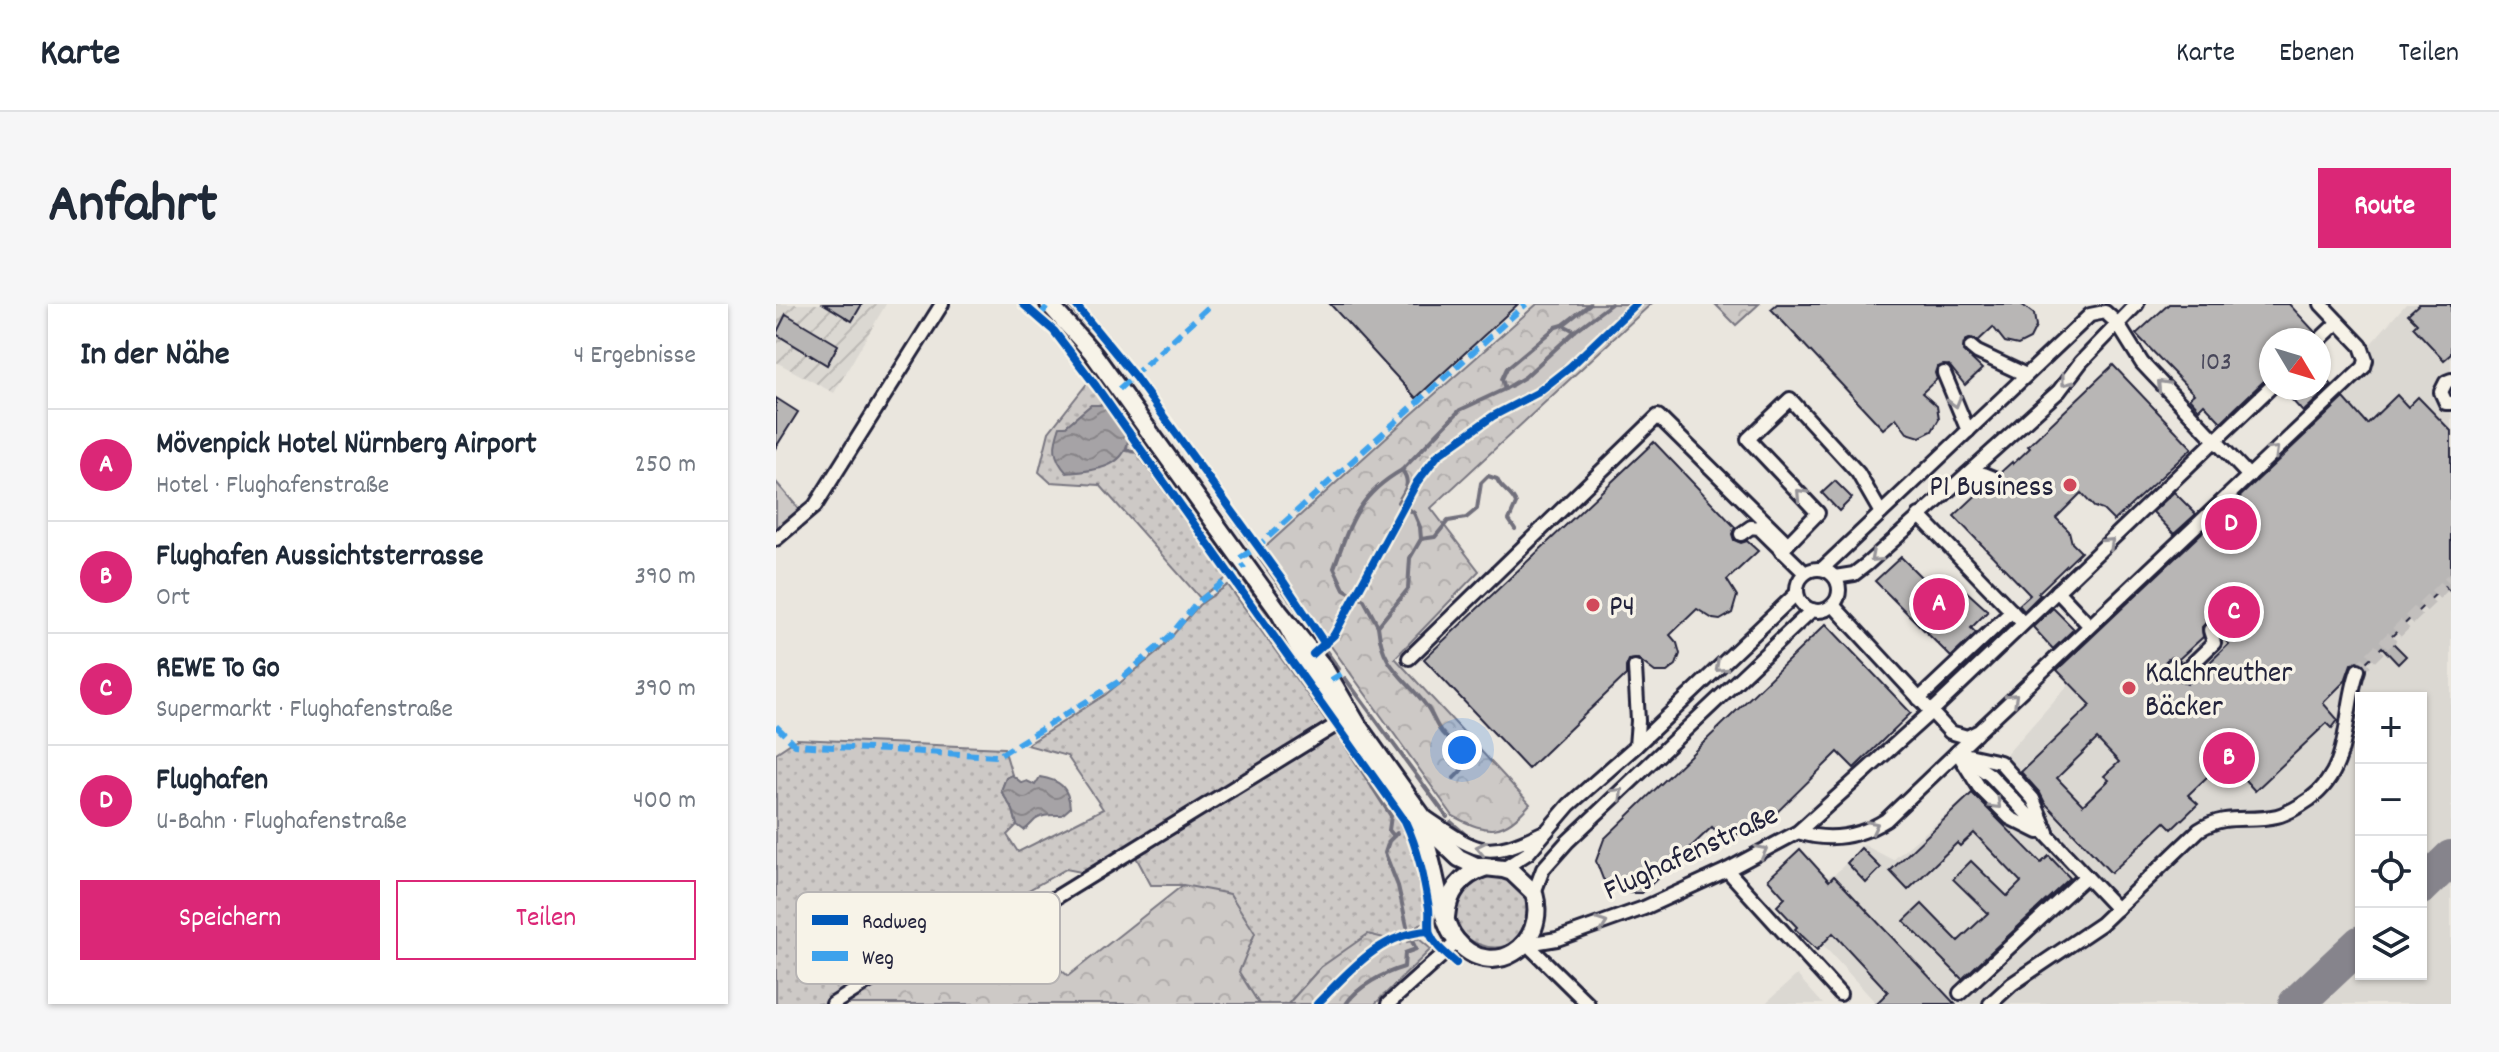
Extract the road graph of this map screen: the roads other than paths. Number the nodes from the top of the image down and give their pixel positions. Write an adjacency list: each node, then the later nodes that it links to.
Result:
1 (942, 304): 22 (street)
2 (1049, 304): 32 (main road)
3 (2137, 304): 6 (street)
4 (2321, 304): 5 (street)
5 (2338, 322): 7 (street); 17 (street, one-way to 5)
6 (2117, 323): 10 (street); 15 (street, one-way to 6); 16 (street, one-way to 16)
7 (2331, 329)
8 (1971, 347): 10 (street)
9 (1944, 373): 14 (street, one-way to 14)
10 (2026, 375): 14 (street)
11 (2451, 380): 13 (street)
12 (2259, 399): 15 (street, Flughafenstraße)
13 (2451, 403)
14 (1968, 431): 19 (street)
15 (2215, 441): 17 (street); 27 (street, Flughafenstraße, one-way to 15)
16 (1967, 474): 18 (street); 20 (street)
17 (2249, 476): 34 (street)
18 (1994, 478)
19 (1881, 513): 23 (street, one-way to 19); 24 (street)
20 (1919, 515): 26 (street, one-way to 26); 31 (street)
21 (1741, 534): 23 (street)
22 (776, 539)
23 (1785, 547): 25 (street); 36 (street)
24 (1822, 569): 25 (street); 26 (street)
25 (1805, 573): 28 (street)
26 (1835, 577): 29 (street)
27 (2057, 591): 33 (street, Flughafenstraße); 34 (street)
28 (1797, 593): 30 (street); 45 (street, one-way to 45)
29 (1833, 605): 30 (street); 40 (street)
30 (1812, 610): 55 (street, Flughafenstraße, one-way to 30)
31 (2012, 611): 33 (street); 40 (street)
32 (1279, 612): 42 (main road); 47 (main road)
33 (2023, 623): 41 (street, Flughafenstraße)
34 (2089, 625): 43 (street, one-way to 34)
35 (2210, 630): 37 (street)
36 (1409, 658)
37 (2172, 666)
38 (1635, 667): 45 (street)
39 (2358, 670): 57 (street)
40 (1919, 699): 41 (street)
41 (1931, 712): 44 (street); 49 (street, Flughafenstraße)
42 (1344, 720): 56 (street); 58 (main road)
43 (1979, 731): 44 (street); 46 (street)
44 (1950, 732): 46 (street)
45 (1636, 746): 48 (street)
46 (1957, 752): 49 (street, one-way to 46); 50 (street); 50 (street)
47 (1419, 813): 48 (street, one-way to 47); 51 (main road)
48 (1548, 830): 52 (street)
49 (1798, 832): 53 (street, Flughafenstraße, one-way to 49)
50 (2050, 838): 54 (street)
51 (1484, 868): 52 (main road); 58 (main road)
52 (1503, 869): 55 (main road)
53 (1727, 870): 60 (street, Flughafenstraße, one-way to 53); 63 (street)
54 (2086, 876): 57 (street); 62 (street)
55 (1534, 893): 60 (main road, Flughafenstraße)
56 (1060, 895)
57 (2117, 909): 67 (street)
58 (1446, 917): 59 (main road)
59 (1457, 942): 60 (main road, Flughafenstraße); 65 (street)
60 (1527, 944): 66 (street)
61 (865, 984): 64 (street)
62 (1960, 993)
63 (1840, 994)
64 (833, 1004)
65 (1388, 1004)
66 (1588, 1004)
67 (1990, 1004)

